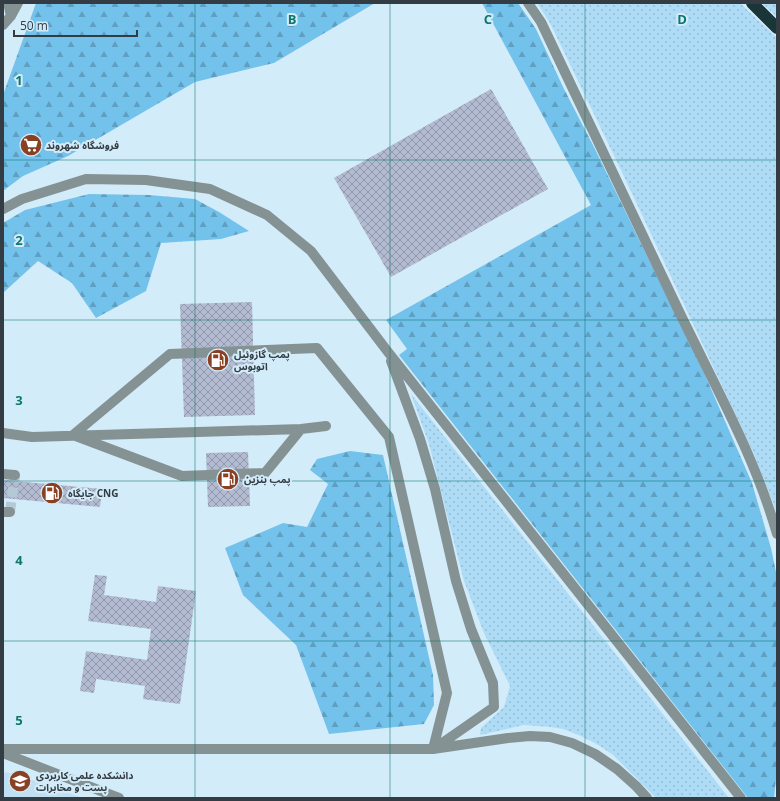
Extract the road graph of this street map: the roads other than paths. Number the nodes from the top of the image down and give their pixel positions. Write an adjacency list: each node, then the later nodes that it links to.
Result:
1 (8, 3): 5 (street)
2 (18, 3): 5 (street)
3 (528, 3): 16 (street)
4 (752, 3): 7 (highway)
5 (11, 16): 6 (street)
6 (3, 25)
7 (777, 28)
8 (3, 209): 9 (street)
9 (388, 352): 18 (street); 22 (street)
10 (326, 426): 11 (street)
11 (301, 429): 13 (street); 13 (street)
12 (3, 433): 13 (street)
13 (73, 435): 18 (street)
14 (3, 474): 15 (street)
15 (16, 475)
16 (777, 534)
17 (3, 749): 18 (street)
18 (433, 749): 21 (street)
19 (3, 753): 20 (street)
20 (119, 798)
21 (647, 798)
22 (741, 798)

